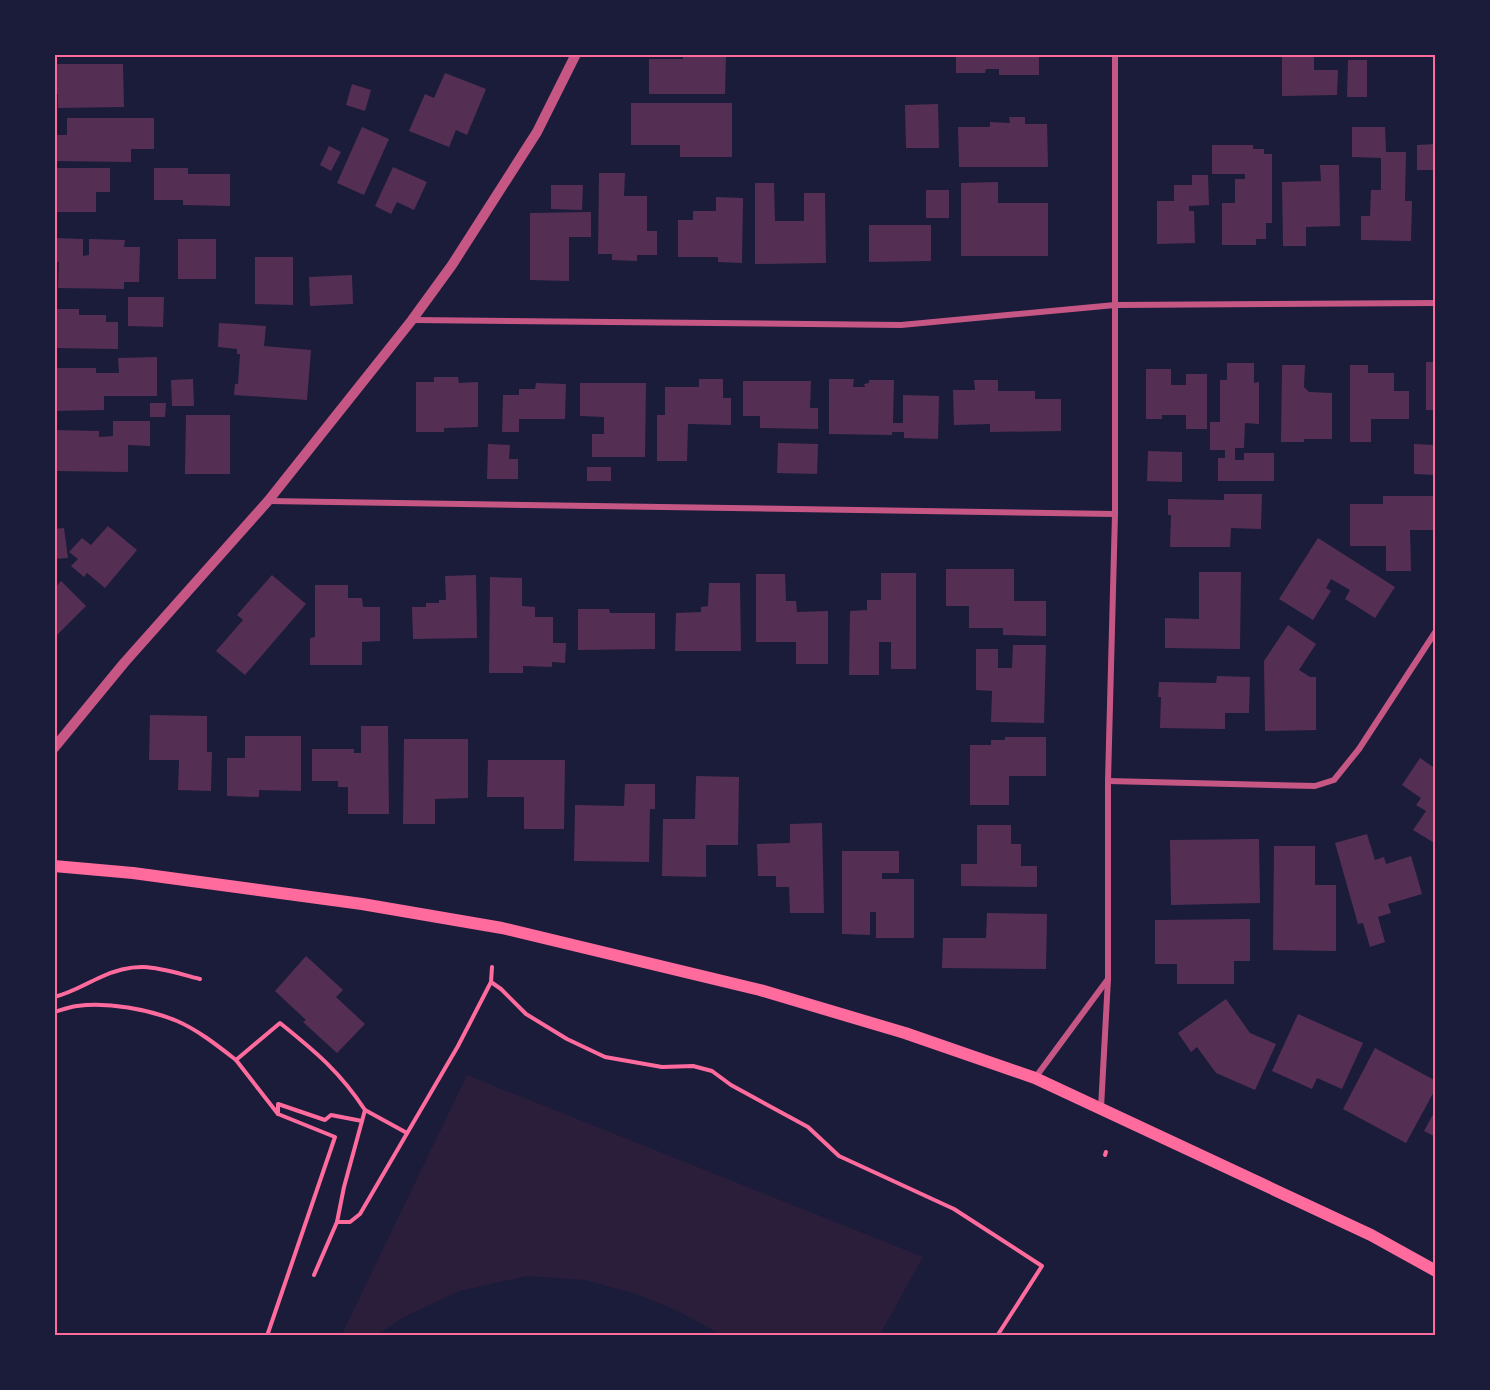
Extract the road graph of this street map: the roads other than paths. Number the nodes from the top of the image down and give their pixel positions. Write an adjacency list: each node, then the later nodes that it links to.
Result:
1 (576, 54): 5 (street)
2 (1115, 54): 4 (street)
3 (1436, 303): 4 (street)
4 (1115, 305): 5 (street); 7 (street)
5 (412, 320): 6 (street)
6 (268, 501): 7 (street); 9 (street)
7 (1115, 514): 10 (street)
8 (1436, 631): 10 (street)
9 (54, 748)
10 (1108, 781): 12 (street)
11 (54, 866): 13 (main road)
12 (1108, 979): 13 (street); 14 (street)
13 (1035, 1078): 14 (main road)
14 (1101, 1108): 15 (main road)
15 (1436, 1270)

